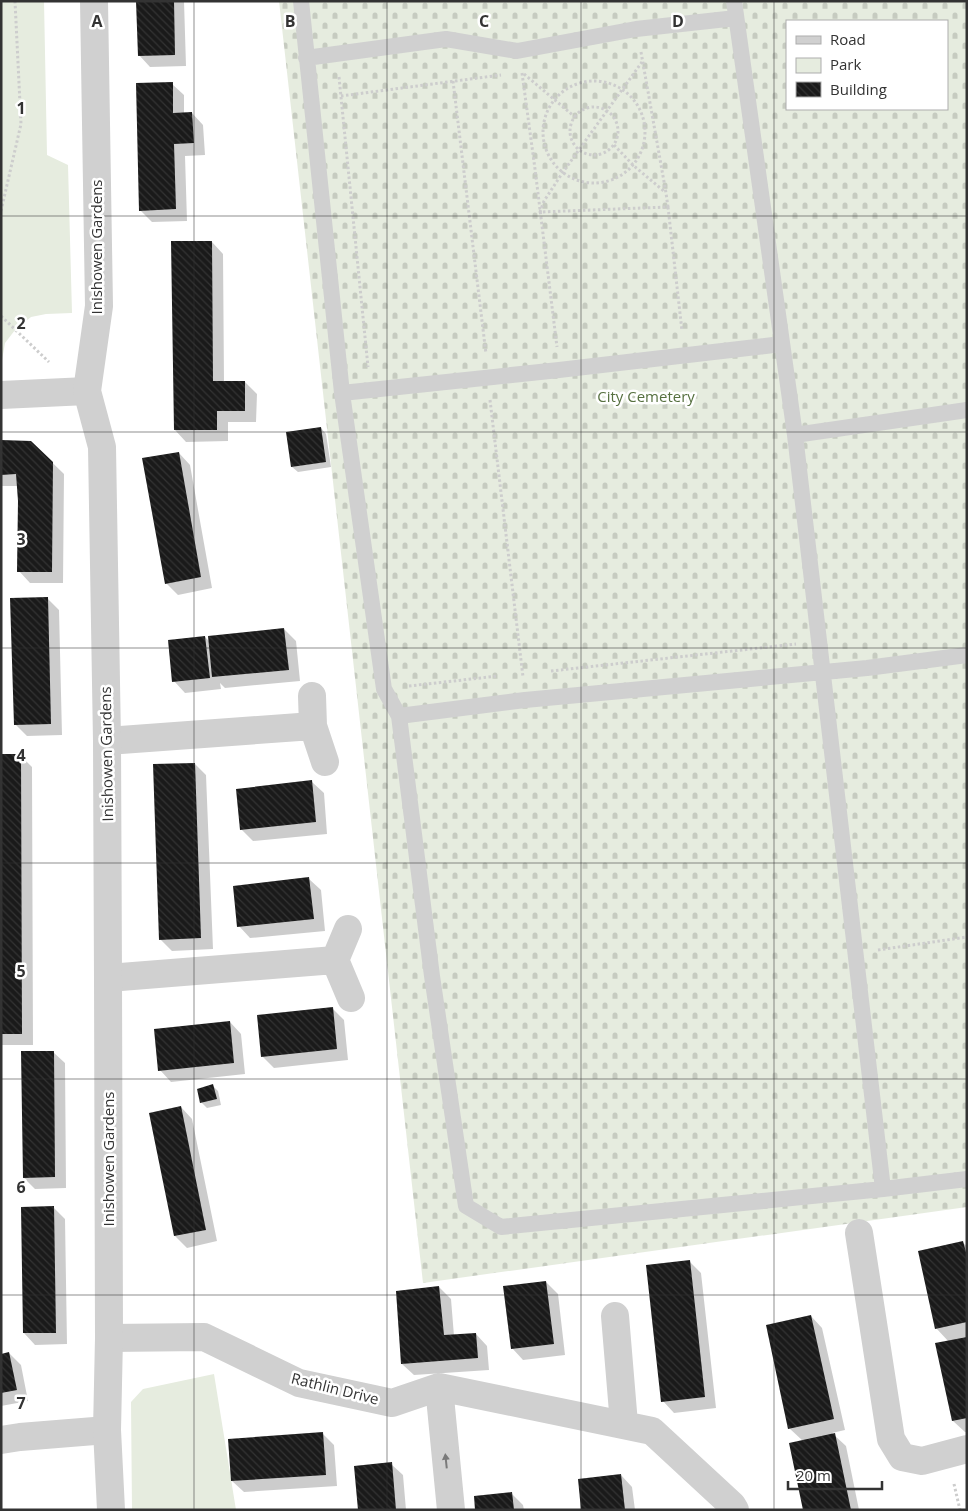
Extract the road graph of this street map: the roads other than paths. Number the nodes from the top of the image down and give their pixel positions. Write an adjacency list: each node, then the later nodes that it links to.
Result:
1 (94, 1): 7 (street, Inishowen Gardens)
2 (301, 1): 5 (lane)
3 (734, 1): 4 (lane)
4 (736, 18): 5 (lane); 6 (lane)
5 (306, 58): 8 (lane)
6 (782, 344): 8 (lane); 11 (lane)
7 (87, 391): 9 (street); 17 (street, Inishowen Gardens)
8 (342, 392): 15 (lane)
9 (1, 395)
10 (967, 410): 11 (lane)
11 (795, 435): 13 (lane)
12 (967, 655): 13 (lane)
13 (822, 672): 15 (lane); 24 (lane)
14 (312, 696): 16 (street)
15 (399, 716): 24 (lane)
16 (313, 726): 17 (street); 18 (street)
17 (107, 741): 21 (street, Inishowen Gardens)
18 (325, 762)
19 (348, 929): 20 (street)
20 (335, 960): 21 (street); 22 (street)
21 (108, 978): 27 (street, Inishowen Gardens)
22 (351, 998)
23 (967, 1179): 24 (lane)
24 (883, 1189)
25 (859, 1233): 32 (street)
26 (614, 1316): 29 (street)
27 (109, 1338): 28 (street, Rathlin Drive); 30 (street, Inishowen Gardens)
28 (439, 1387): 29 (street); 34 (street, one-way to 28)
29 (624, 1424): 35 (street)
30 (106, 1430): 31 (street); 33 (street, Inishowen Gardens)
31 (1, 1440)
32 (967, 1449)
33 (111, 1510)
34 (451, 1510)
35 (734, 1510)

